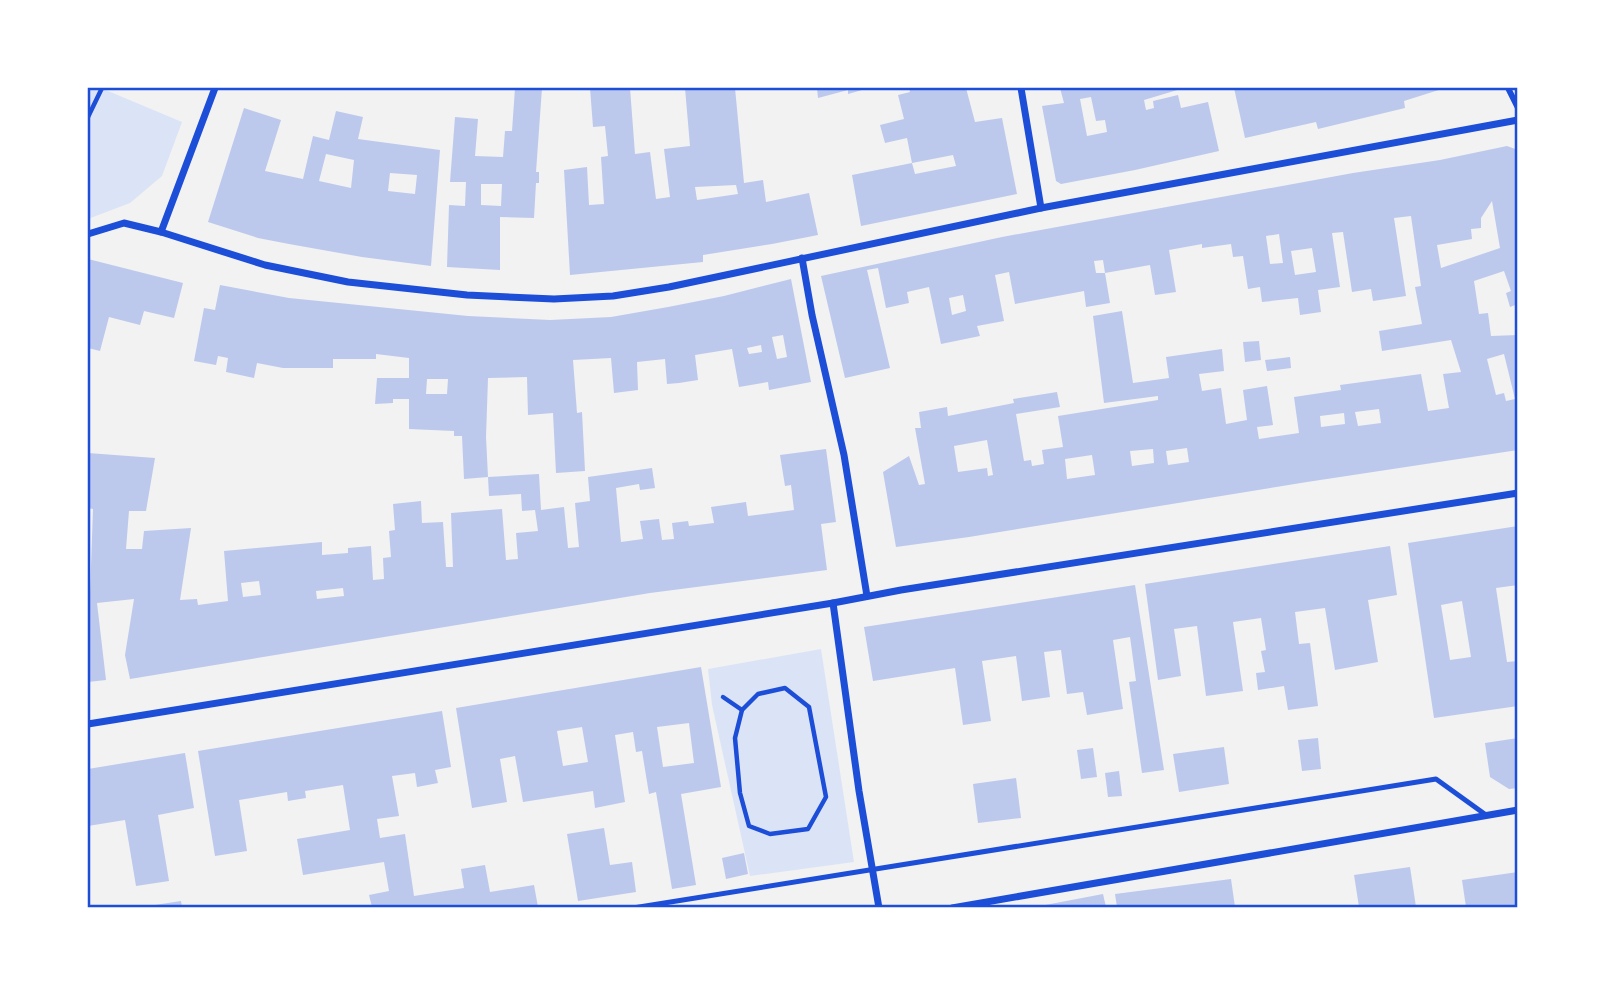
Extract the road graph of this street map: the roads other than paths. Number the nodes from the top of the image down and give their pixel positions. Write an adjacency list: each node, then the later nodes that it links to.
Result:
1 (215, 88): 7 (street)
2 (1021, 88): 6 (street)
3 (1508, 88): 4 (street)
4 (1517, 108)
5 (1517, 120): 6 (street)
6 (1041, 208): 9 (street)
7 (161, 232): 8 (street); 9 (street)
8 (88, 234)
9 (802, 258): 11 (street)
10 (1517, 493): 11 (street)
11 (867, 596): 12 (street)
12 (833, 603): 13 (street); 16 (street)
13 (88, 724)
14 (1517, 810): 15 (street)
15 (1486, 815): 16 (lane); 19 (street)
16 (872, 868): 17 (lane); 18 (street)
17 (633, 908)
18 (879, 908)
19 (952, 908)

